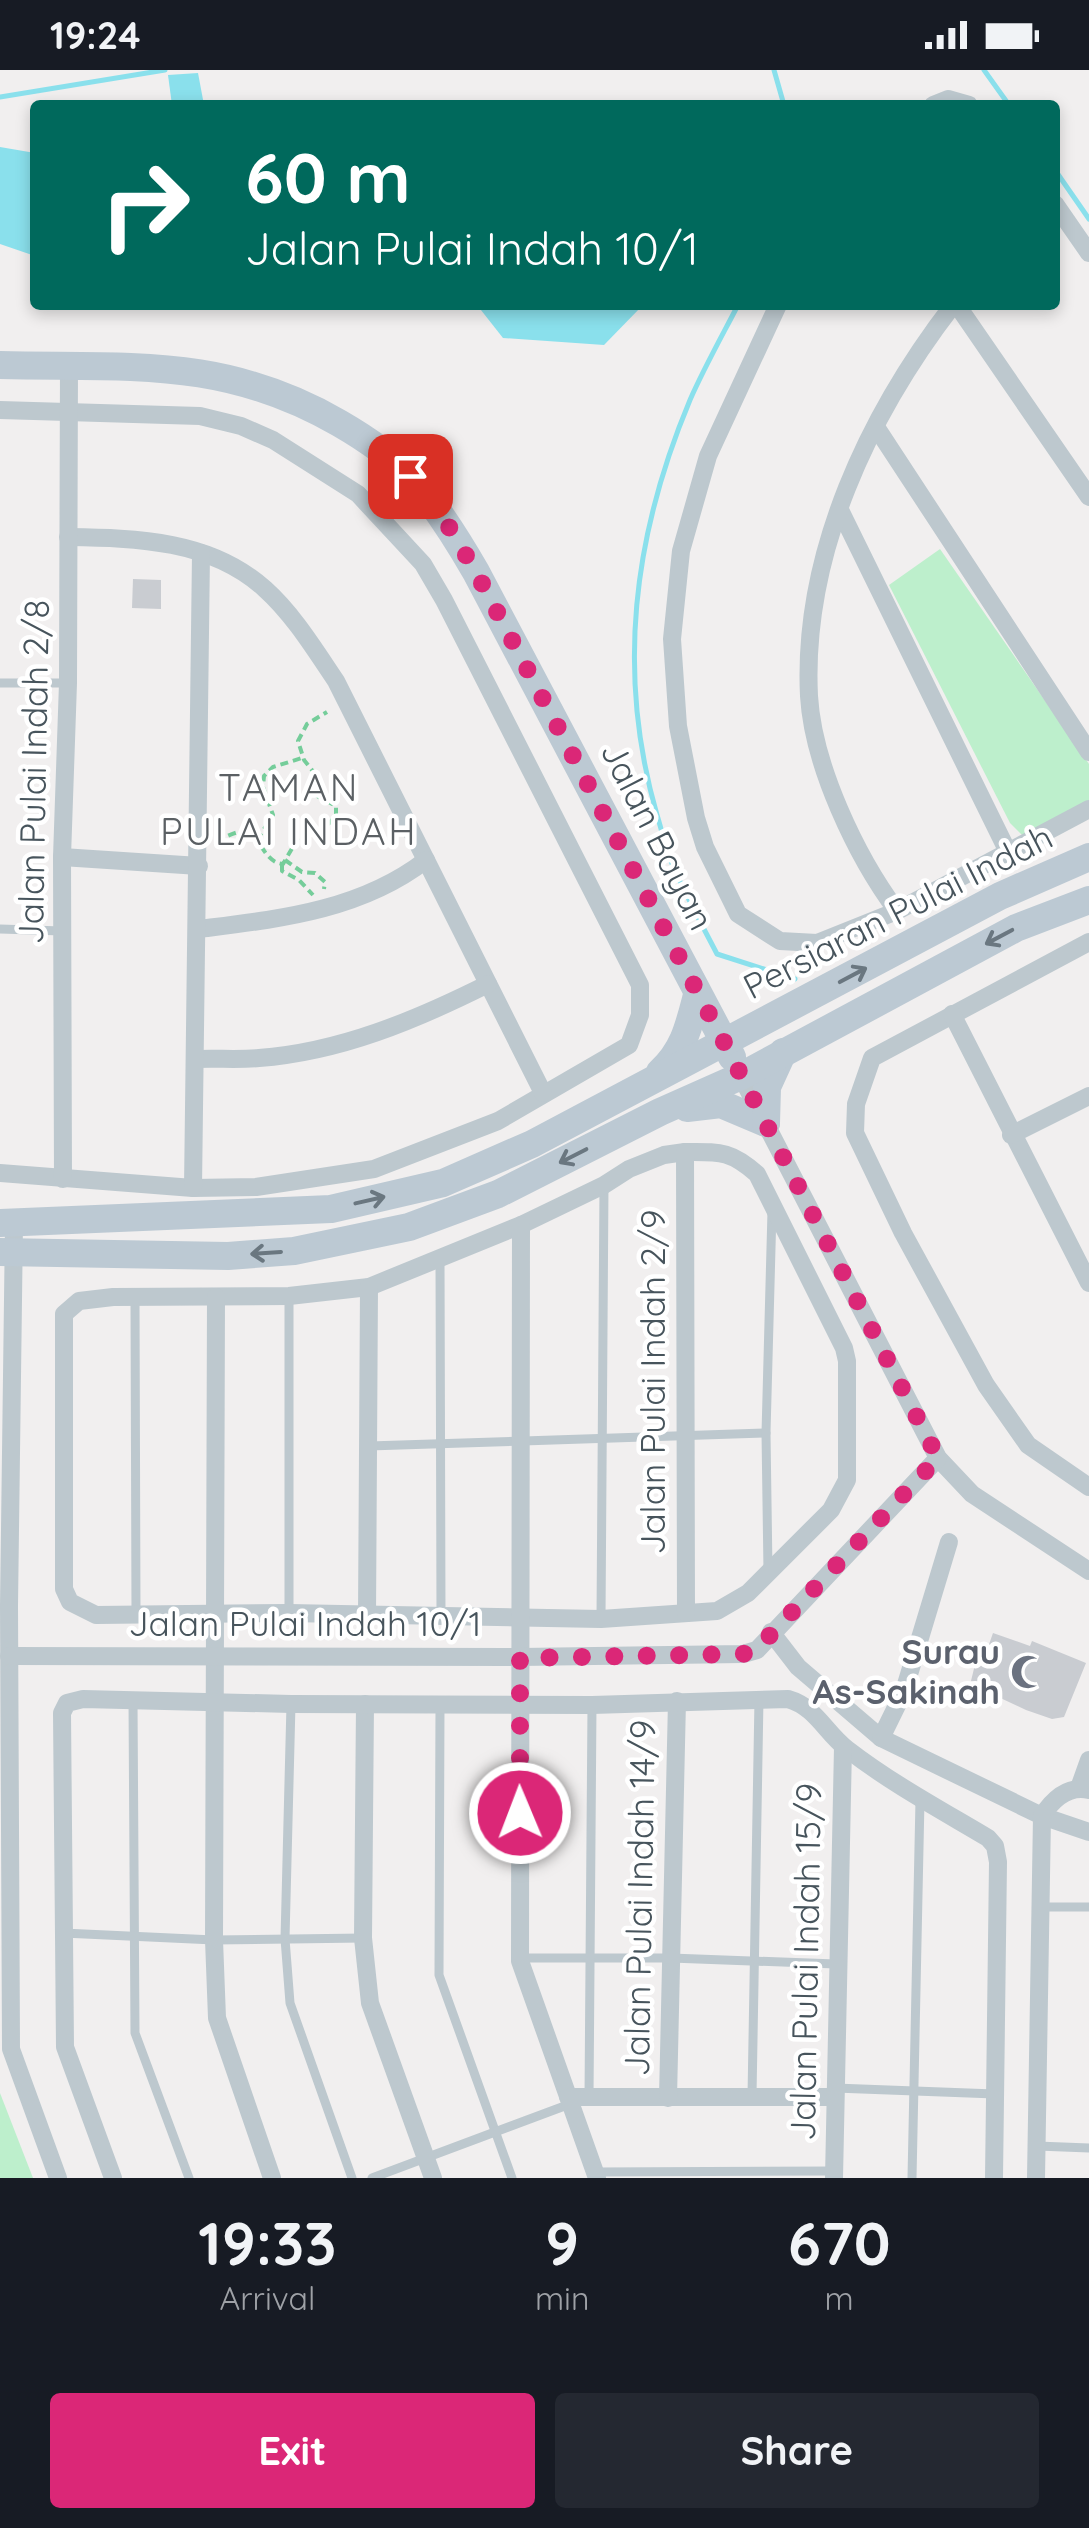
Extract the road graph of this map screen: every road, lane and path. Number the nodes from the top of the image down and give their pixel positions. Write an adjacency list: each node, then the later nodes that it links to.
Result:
1 (1060, 211): 2 (street)
2 (1089, 252)
3 (776, 310): 30 (street)
4 (951, 310): 10 (street)
5 (958, 310): 11 (street)
6 (0, 365): 7 (main road, Jalan Bayan)
7 (69, 366): 9 (street, Jalan Pulai Indah 2/8); 36 (main road, Jalan Bayan)
8 (0, 410): 9 (street)
9 (69, 411): 13 (street, Jalan Pulai Indah 2/8); 44 (street)
10 (876, 427): 12 (street); 18 (street)
11 (1089, 497)
12 (840, 510): 23 (street); 30 (street)
13 (68, 537): 14 (street); 15 (street, Jalan Pulai Indah 2/8)
14 (201, 553): 26 (street); 28 (street)
15 (68, 683): 16 (lane); 24 (street, Jalan Pulai Indah 2/8)
16 (0, 684)
17 (327, 712): 19 (path)
18 (1089, 752)
19 (304, 758): 22 (path); 27 (path)
20 (1089, 809): 23 (street)
21 (205, 840): 22 (path)
22 (257, 840): 27 (path)
23 (1007, 850): 30 (street)
24 (62, 857): 28 (street); 33 (street, Jalan Pulai Indah 2/8)
25 (1089, 857): 38 (main road, Persiaran Pulai Indah, one-way to 25)
26 (426, 860): 31 (street); 35 (street)
27 (284, 862): 27 (path)
28 (199, 866): 31 (street)
29 (1089, 900): 40 (main road, Persiaran Pulai Indah, one-way to 40)
30 (897, 912)
31 (199, 929): 41 (street)
32 (0, 930): 33 (lane)
33 (64, 931): 51 (street, Jalan Pulai Indah 2/8)
34 (1089, 942): 37 (street)
35 (488, 984): 41 (street); 44 (street)
36 (697, 995): 38 (main road); 39 (main road, Jalan Bayan); 43 (main road)
37 (952, 1014): 48 (street); 71 (street)
38 (767, 1021): 39 (main road, Persiaran Pulai Indah)
39 (725, 1044): 42 (main road, Jalan Bayan); 43 (main road, Persiaran Pulai Indah)
40 (783, 1052): 42 (main road, Persiaran Pulai Indah); 47 (main road)
41 (196, 1058): 53 (street)
42 (741, 1076): 46 (main road, Persiaran Pulai Indah); 47 (street, Jalan Bayan)
43 (644, 1086): 56 (main road, Persiaran Pulai Indah, one-way to 43)
44 (542, 1094): 53 (street)
45 (1089, 1096): 48 (street)
46 (660, 1112): 47 (main road); 56 (main road, Persiaran Pulai Indah, one-way to 56)
47 (766, 1123): 70 (street, Jalan Bayan)
48 (1011, 1135): 57 (street)
49 (685, 1152): 52 (street, Jalan Pulai Indah 10/1); 54 (street, Jalan Pulai Indah 10/1); 65 (street, Jalan Pulai Indah 2/9)
50 (0, 1173): 51 (street)
51 (63, 1179): 53 (street)
52 (604, 1186): 55 (street, Jalan Pulai Indah 10/1); 66 (lane)
53 (194, 1188)
54 (772, 1204): 64 (lane); 74 (street)
55 (521, 1225): 58 (street, Jalan Pulai Indah 10/1); 67 (street)
56 (7, 1238): 75 (street)
57 (1083, 1254): 59 (street)
58 (440, 1259): 60 (street, Jalan Pulai Indah 10/1); 68 (lane)
59 (1089, 1283)
60 (368, 1287): 61 (street, Jalan Pulai Indah 10/1); 69 (street, Jalan Pulai Indah 10/1)
61 (288, 1296): 62 (street, Jalan Pulai Indah 10/1); 77 (lane)
62 (216, 1297): 63 (street, Jalan Pulai Indah 10/1); 76 (street)
63 (135, 1298): 79 (lane); 79 (street, Jalan Pulai Indah 10/1)
64 (766, 1433): 65 (lane); 74 (lane)
65 (685, 1436): 66 (lane); 78 (street, Jalan Pulai Indah 2/9)
66 (601, 1437): 67 (lane); 83 (lane)
67 (522, 1440): 68 (lane); 82 (street)
68 (440, 1443): 69 (lane); 81 (lane)
69 (368, 1446): 80 (street, Jalan Pulai Indah 10/1)
70 (938, 1458): 73 (street, Jalan Bayan); 84 (street, Jalan Pulai Indah 10/1)
71 (1089, 1486)
72 (949, 1542): 97 (street)
73 (1089, 1572)
74 (768, 1573): 78 (street, Jalan Pulai Indah 10/1)
75 (4, 1606): 86 (street)
76 (214, 1613): 77 (street, Jalan Pulai Indah 10/1); 79 (street, Jalan Pulai Indah 10/1); 85 (street)
77 (289, 1613): 80 (street, Jalan Pulai Indah 10/1)
78 (686, 1613): 83 (street, Jalan Pulai Indah 10/1)
79 (136, 1616)
80 (367, 1616): 81 (street, Jalan Pulai Indah 10/1)
81 (440, 1618): 82 (street, Jalan Pulai Indah 10/1)
82 (521, 1619): 83 (street, Jalan Pulai Indah 10/1); 87 (street)
83 (601, 1619)
84 (771, 1632): 87 (street, Jalan Pulai Indah 10/1); 97 (street)
85 (214, 1654): 86 (street, Jalan Pulai Indah 10/1); 87 (street, Jalan Pulai Indah 10/1); 90 (street)
86 (9, 1656): 111 (street)
87 (520, 1658): 95 (street)
88 (760, 1699): 91 (street); 98 (street); 115 (lane)
89 (133, 1700): 90 (street); 106 (street); 107 (lane)
90 (214, 1701): 92 (street); 110 (street)
91 (677, 1701): 96 (street); 114 (street, Jalan Pulai Indah 14/9)
92 (291, 1704): 93 (street); 109 (lane)
93 (364, 1704): 94 (street); 108 (street)
94 (440, 1704): 95 (street); 124 (lane)
95 (518, 1704): 96 (street); 112 (street)
96 (592, 1704): 113 (lane)
97 (881, 1738): 102 (street)
98 (843, 1747): 101 (street); 116 (street, Jalan Pulai Indah 15/9)
99 (1089, 1760): 100 (street)
100 (1084, 1789): 102 (street)
101 (920, 1798): 118 (lane); 119 (street)
102 (1042, 1816): 103 (street); 104 (street)
103 (1089, 1832)
104 (1040, 1907): 105 (lane); 125 (street)
105 (1089, 1907)
106 (63, 1933): 107 (lane); 131 (street)
107 (134, 1938): 110 (lane); 132 (lane)
108 (363, 1938): 109 (lane); 127 (street)
109 (285, 1939): 110 (lane); 134 (lane)
110 (214, 1940): 133 (street)
111 (4, 1945): 130 (street)
112 (521, 1958): 113 (lane); 123 (street)
113 (591, 1958): 114 (lane); 120 (lane)
114 (671, 1958): 115 (lane); 122 (street, Jalan Pulai Indah 14/9)
115 (756, 1960): 116 (lane); 121 (lane)
116 (836, 1964): 117 (street, Jalan Pulai Indah 15/9)
117 (835, 2093): 118 (lane); 121 (street); 129 (street, Jalan Pulai Indah 15/9)
118 (913, 2093): 119 (lane); 137 (lane)
119 (996, 2094): 138 (street)
120 (589, 2096): 122 (street); 123 (street)
121 (752, 2097): 122 (street)
122 (668, 2098)
123 (569, 2100): 124 (lane); 128 (street)
124 (494, 2134): 127 (lane); 136 (lane)
125 (1036, 2146): 126 (lane); 139 (street)
126 (1089, 2148)
127 (429, 2169): 135 (lane)
128 (596, 2175): 129 (lane)
129 (834, 2175)
130 (58, 2178)
131 (112, 2178)
132 (189, 2178)
133 (272, 2178)
134 (352, 2178)
135 (372, 2178)
136 (512, 2178)
137 (912, 2178)
138 (994, 2178)
139 (1036, 2178)

